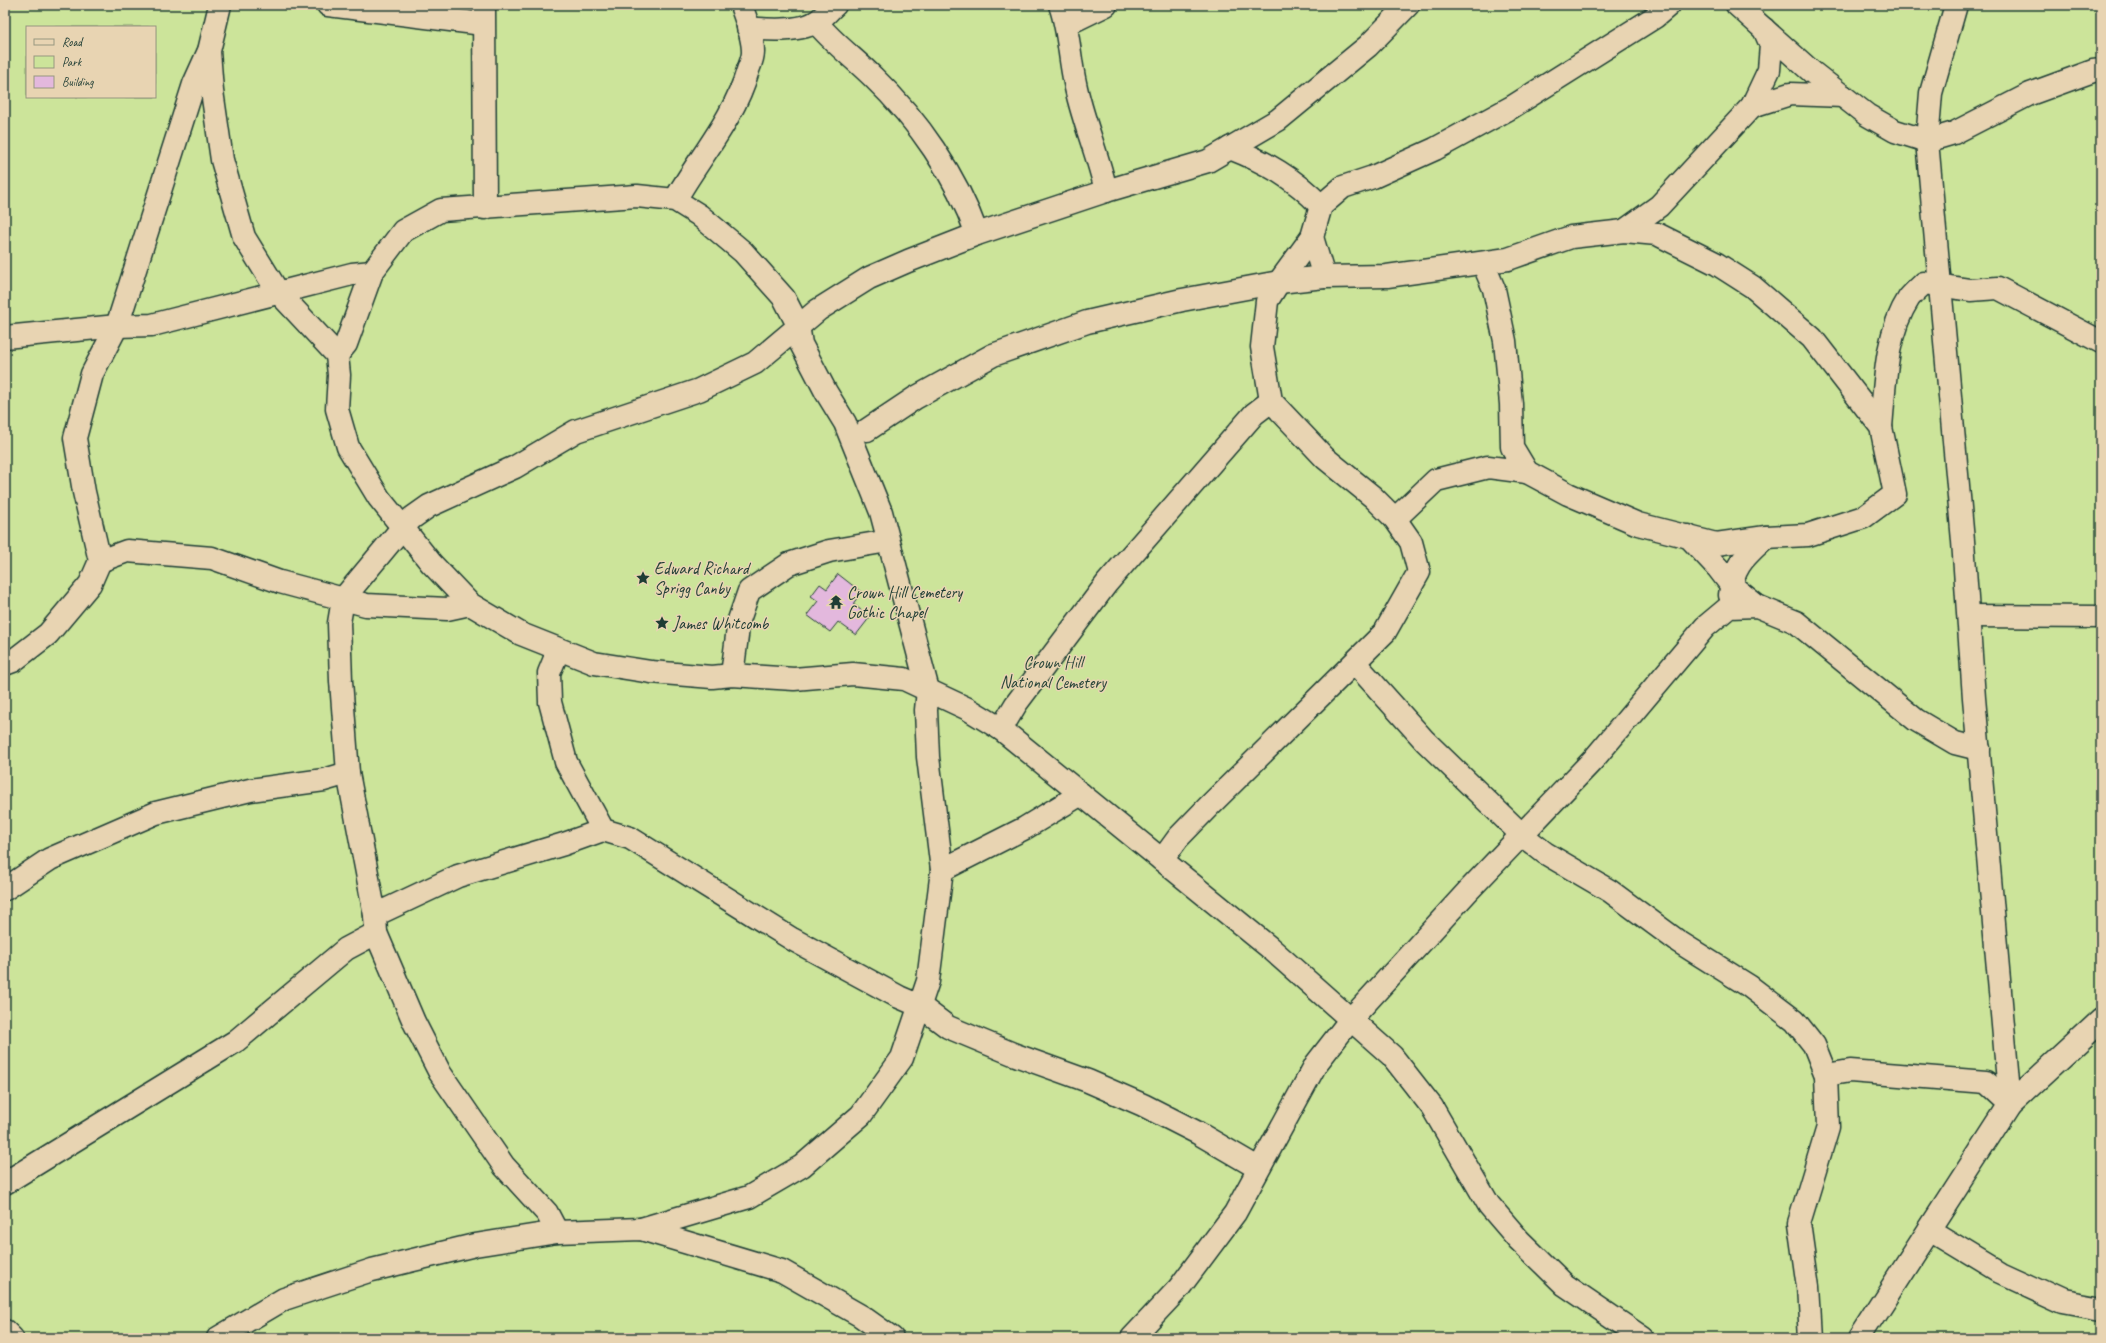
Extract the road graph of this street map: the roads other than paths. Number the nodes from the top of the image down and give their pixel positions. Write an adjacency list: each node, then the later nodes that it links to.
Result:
1 (220, 5): 16 (lane)
2 (328, 5): 10 (lane)
3 (741, 5): 13 (lane)
4 (835, 5): 12 (lane)
5 (1106, 5): 11 (lane)
6 (1408, 5): 21 (lane)
7 (1669, 5): 27 (lane)
8 (1737, 5): 14 (lane)
9 (1956, 5): 22 (lane)
10 (484, 15): 29 (lane)
11 (1064, 15): 25 (lane)
12 (816, 22): 15 (lane); 31 (lane)
13 (748, 28): 15 (lane); 17 (lane)
14 (1764, 29): 19 (lane); 20 (lane)
15 (770, 31): 17 (lane)
16 (209, 51): 39 (lane); 42 (lane)
17 (753, 53): 26 (lane)
18 (2101, 70): 22 (lane)
19 (1843, 96): 20 (lane); 22 (lane)
20 (1752, 106): 28 (lane)
21 (1262, 129): 23 (lane); 24 (lane)
22 (1928, 141): 38 (lane)
23 (1230, 148): 24 (lane); 25 (lane)
24 (1262, 161): 27 (lane)
25 (1106, 191): 31 (lane)
26 (675, 200): 29 (lane); 41 (lane)
27 (1321, 206): 33 (lane)
28 (1659, 206): 30 (lane); 32 (lane)
29 (485, 208): 35 (lane)
30 (1624, 231): 32 (lane); 34 (lane)
31 (977, 234): 41 (lane)
32 (1657, 234): 47 (lane)
33 (1312, 237): 36 (lane); 37 (lane)
34 (1484, 263): 36 (lane); 52 (lane)
35 (372, 272): 39 (lane); 45 (lane)
36 (1324, 277): 37 (lane)
37 (1278, 282): 40 (lane)
38 (1941, 287): 44 (lane); 46 (lane); 67 (lane)
39 (278, 292): 42 (lane); 45 (lane)
40 (1260, 294): 48 (lane); 51 (lane)
41 (798, 325): 49 (lane); 57 (lane)
42 (117, 326): 43 (lane); 61 (lane)
43 (5, 337)
44 (2101, 342)
45 (337, 355): 57 (lane)
46 (1885, 376): 47 (lane); 50 (lane)
47 (1846, 380): 50 (lane)
48 (1271, 401): 56 (lane); 74 (lane)
49 (845, 423): 51 (lane); 53 (lane)
50 (1881, 427): 59 (lane)
51 (867, 430): 53 (lane)
52 (1512, 446): 54 (lane); 55 (lane)
53 (859, 455): 60 (lane)
54 (1488, 467): 55 (lane); 56 (lane)
55 (1527, 472): 58 (lane)
56 (1395, 519): 70 (lane)
57 (402, 528): 63 (lane); 64 (lane)
58 (1687, 535): 59 (lane); 62 (lane)
59 (1766, 537): 62 (lane)
60 (888, 540): 72 (lane); 73 (lane)
61 (100, 561): 63 (lane); 71 (lane)
62 (1731, 585): 65 (lane); 66 (lane)
63 (343, 599): 64 (lane); 76 (lane)
64 (470, 604): 69 (lane)
65 (1757, 606): 66 (lane); 75 (lane)
66 (1729, 607): 79 (lane)
67 (1970, 616): 68 (lane); 75 (lane)
68 (2101, 617)
69 (558, 651): 72 (lane); 78 (lane)
70 (1355, 663): 79 (lane); 80 (lane)
71 (5, 664)
72 (732, 675): 73 (lane)
73 (928, 690): 74 (lane); 81 (lane)
74 (1001, 729): 77 (lane)
75 (1979, 749): 87 (lane)
76 (348, 773): 82 (lane); 83 (lane)
77 (1081, 794): 80 (lane); 81 (lane)
78 (603, 830): 83 (lane); 84 (lane)
79 (1522, 835): 85 (lane); 88 (lane)
80 (1162, 860): 85 (lane)
81 (942, 870): 84 (lane)
82 (5, 889)
83 (376, 924): 92 (lane); 95 (lane)
84 (920, 1006): 91 (lane); 93 (lane)
85 (1351, 1018): 91 (lane); 102 (lane)
86 (2101, 1020): 90 (lane)
87 (2006, 1058): 89 (lane); 90 (lane)
88 (1826, 1075): 89 (lane); 103 (lane)
89 (1986, 1082): 90 (lane)
90 (2010, 1104): 94 (lane)
91 (1258, 1168): 101 (lane)
92 (5, 1183)
93 (641, 1229): 95 (lane); 100 (lane)
94 (1928, 1230): 96 (lane); 104 (lane)
95 (557, 1232): 99 (lane)
96 (2101, 1309)
97 (5, 1331): 98 (lane)
98 (12, 1338)
99 (218, 1338)
100 (892, 1338)
101 (1132, 1338)
102 (1643, 1338)
103 (1811, 1338)
104 (1859, 1338)

